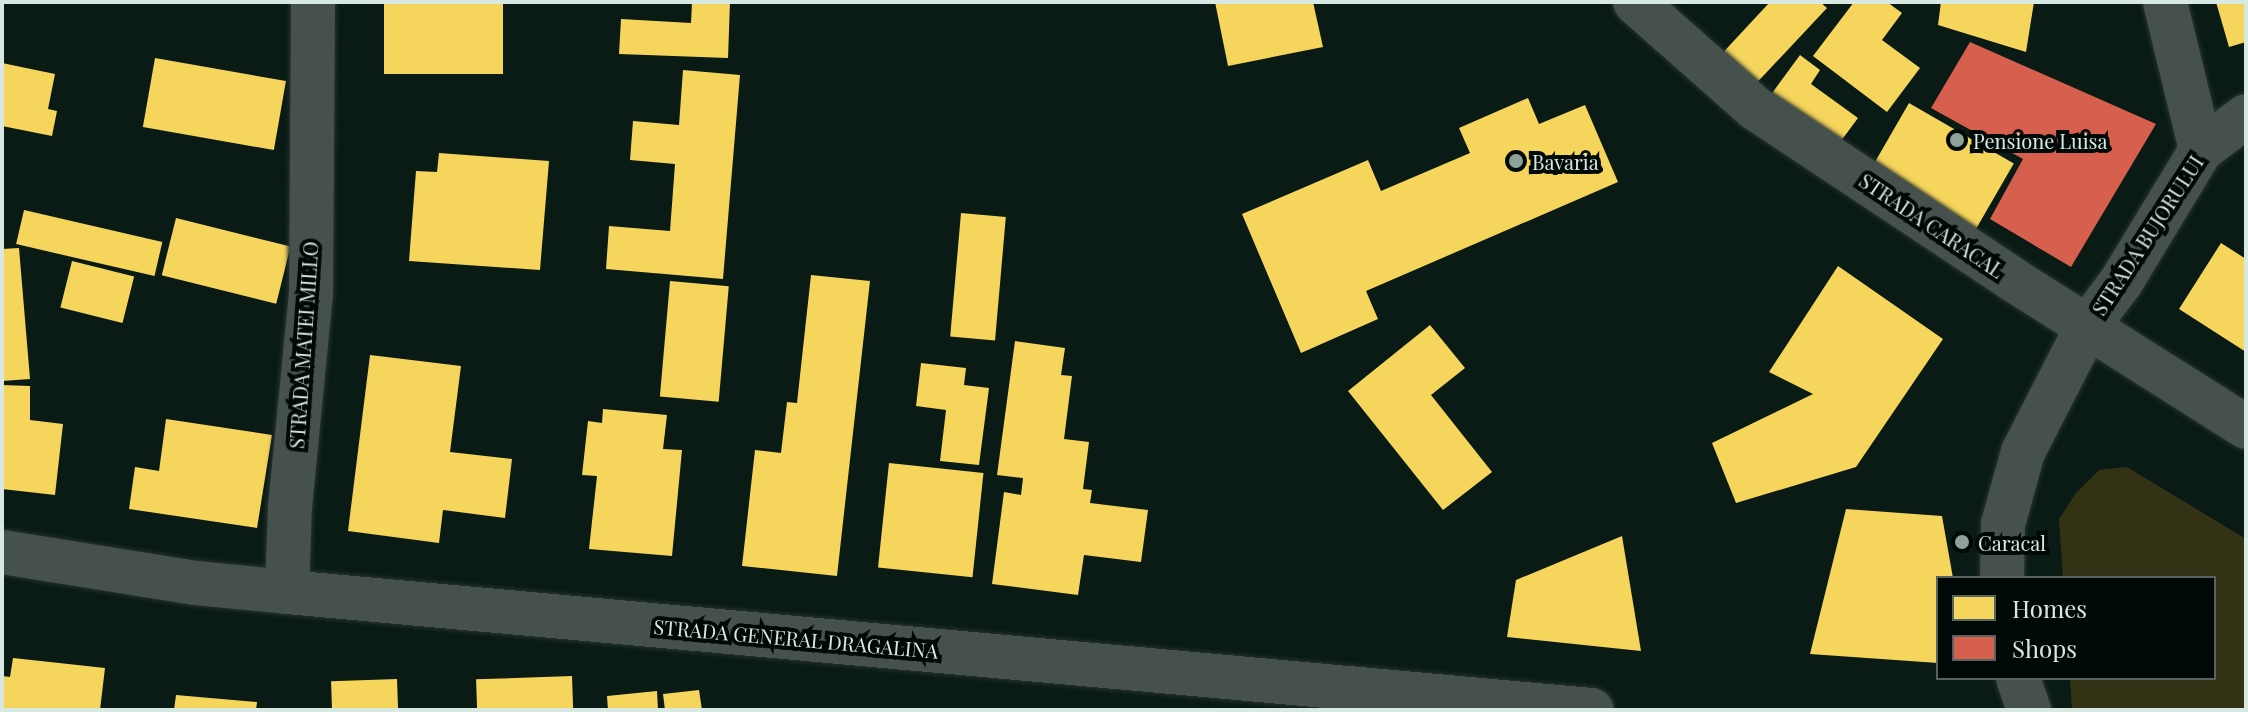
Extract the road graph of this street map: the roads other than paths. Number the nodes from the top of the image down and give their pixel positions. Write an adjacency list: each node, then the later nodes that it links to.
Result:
1 (313, 2): 10 (street, STRADA MATEI MILLO)
2 (1635, 2): 6 (street, STRADA CARACAL)
3 (2165, 2): 5 (street)
4 (2246, 116): 5 (street, STRADA BUJORULUI)
5 (2201, 150): 6 (street, STRADA BUJORULUI)
6 (2087, 327): 7 (street, STRADA CARACAL); 9 (street, STRADA BUJORULUI)
7 (2246, 427)
8 (2, 552): 10 (street, STRADA GENERAL DRAGALINA)
9 (2002, 576)
10 (287, 592): 12 (street, STRADA GENERAL DRAGALINA)
11 (2019, 680): 14 (street)
12 (1495, 705): 13 (street, STRADA GENERAL DRAGALINA)
13 (1592, 710)
14 (2029, 710)

